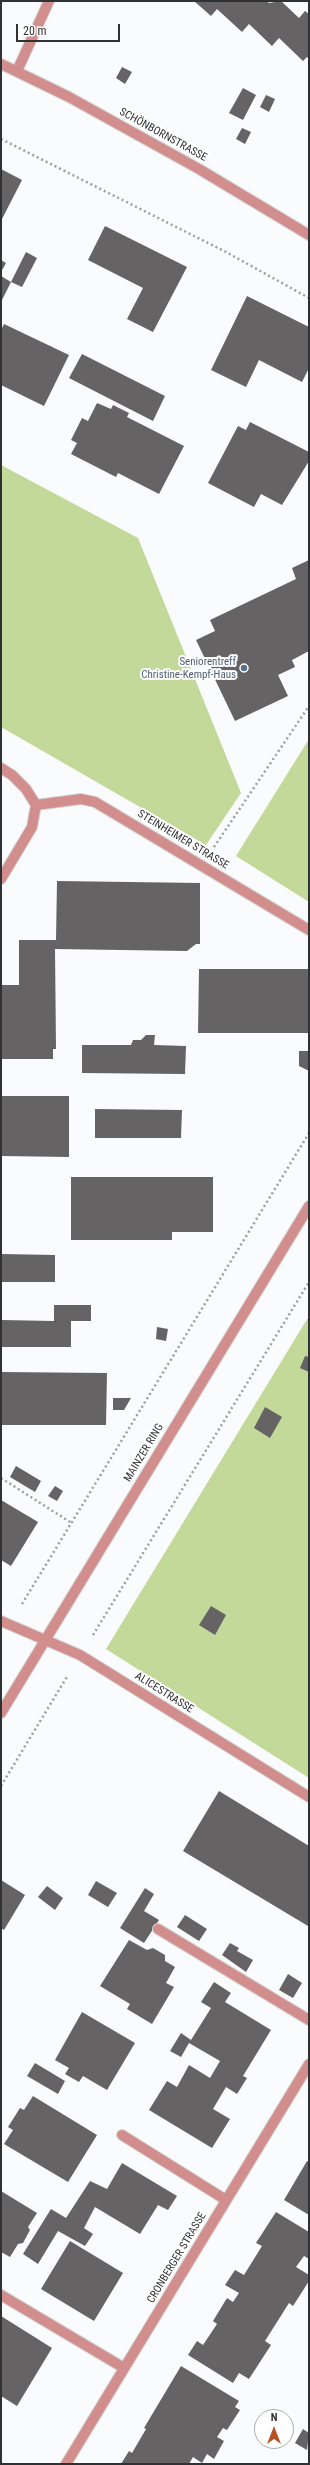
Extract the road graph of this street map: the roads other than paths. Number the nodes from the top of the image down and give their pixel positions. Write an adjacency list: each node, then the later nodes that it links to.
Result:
1 (49, 1): 3 (street)
2 (1, 64): 3 (street, SCHÖNBORNSTRASSE)
3 (17, 71): 4 (street, SCHÖNBORNSTRASSE)
4 (309, 235)
5 (1, 768): 6 (street)
6 (36, 805): 7 (street); 8 (street, STEINHEIMER STRASSE)
7 (1, 879)
8 (309, 930)
9 (309, 1206): 11 (street, MAINZER RING)
10 (5, 1623): 11 (street, ALICESTRASSE)
11 (45, 1640): 12 (street, MAINZER RING); 13 (street, ALICESTRASSE)
12 (1, 1713)
13 (309, 1797)
14 (158, 1929): 15 (street)
15 (309, 2020)
16 (309, 2064): 18 (street, CRONBERGER STRASSE)
17 (122, 2135): 18 (street)
18 (226, 2200): 20 (street, CRONBERGER STRASSE)
19 (1, 2295): 20 (street)
20 (124, 2368): 21 (street, CRONBERGER STRASSE)
21 (66, 2464)

